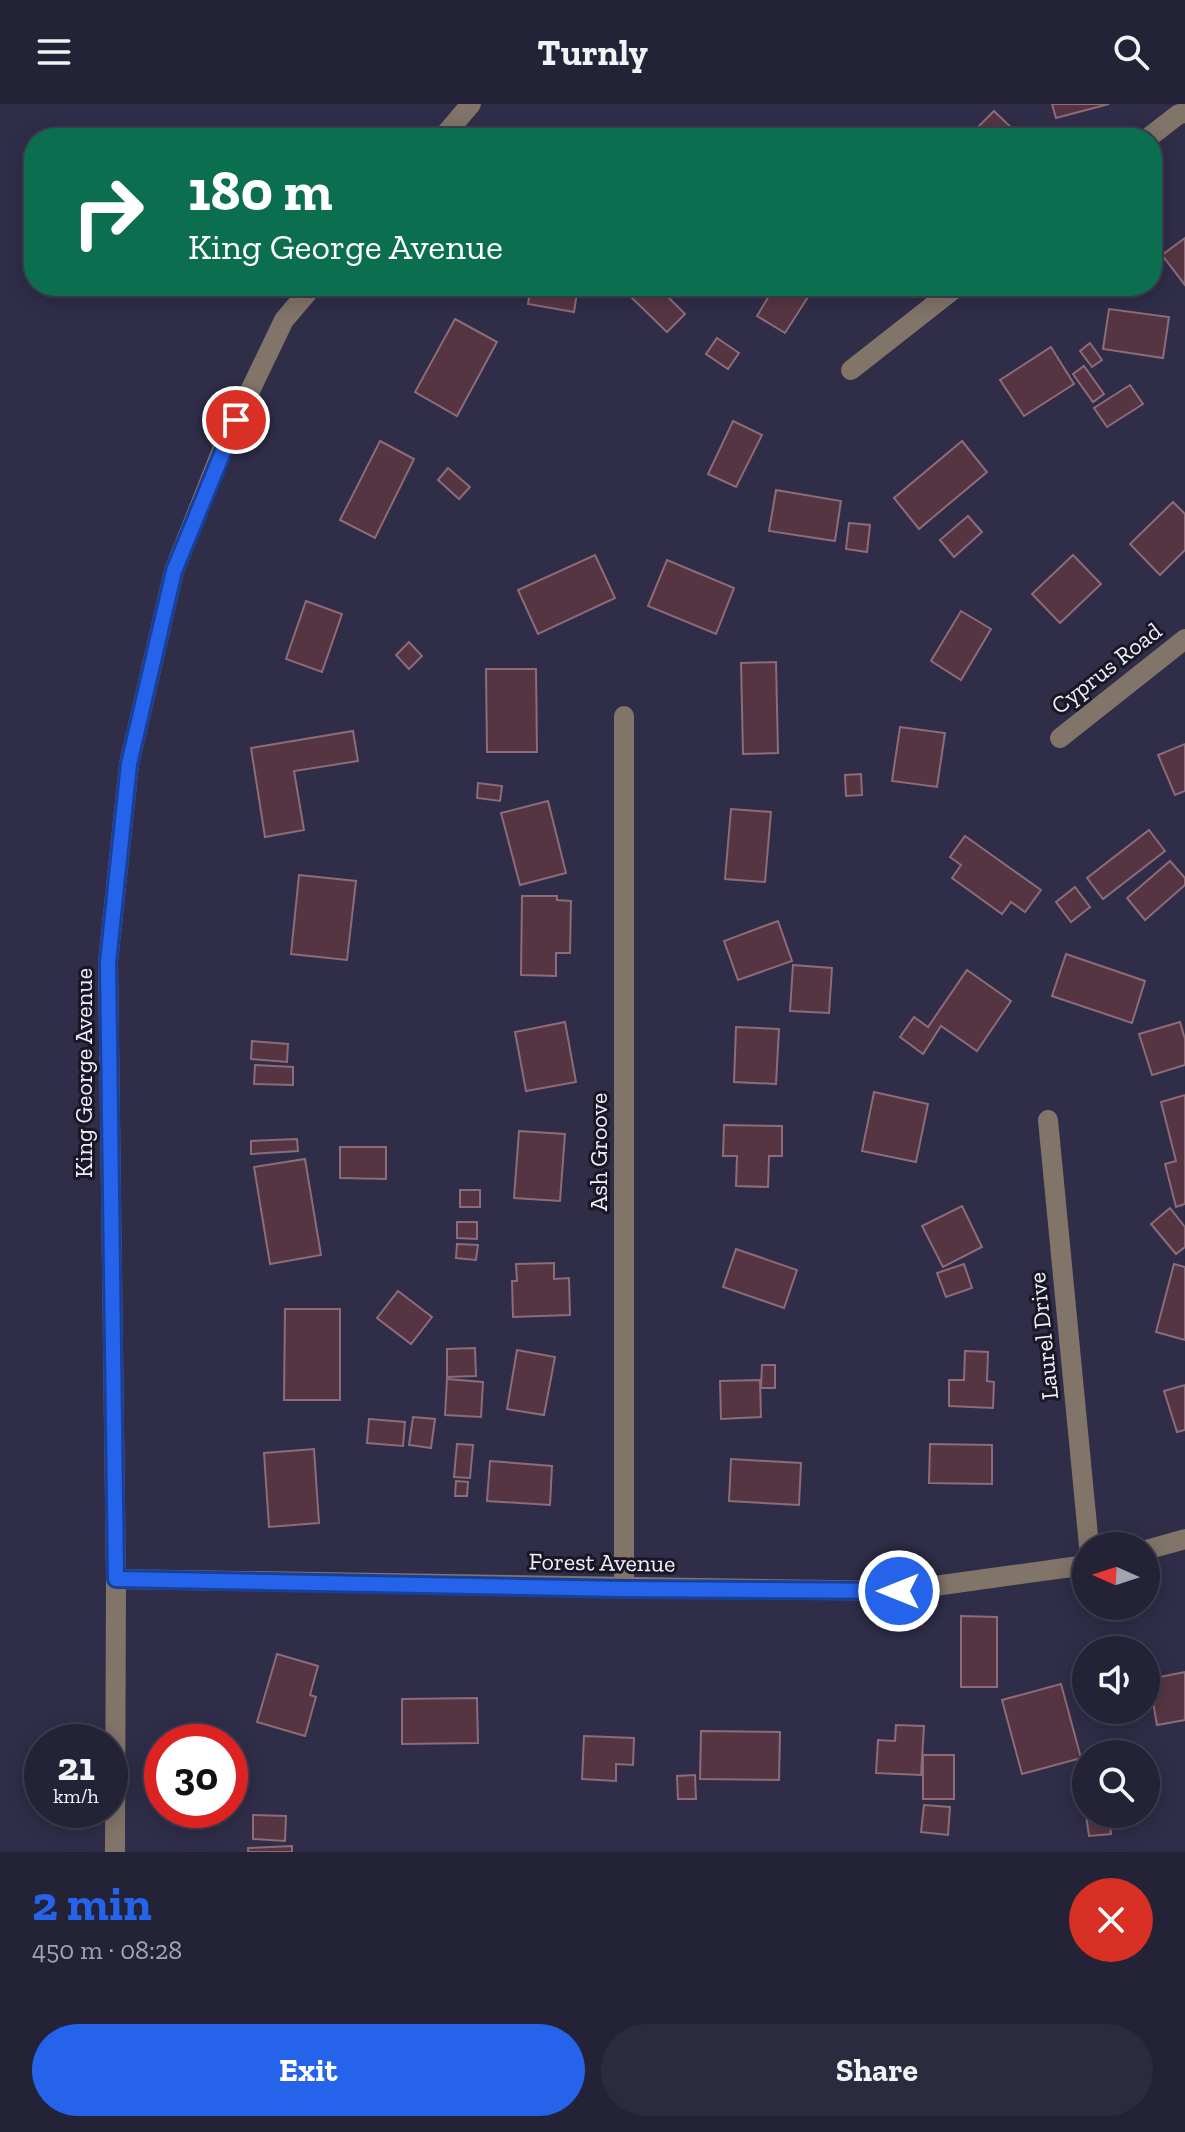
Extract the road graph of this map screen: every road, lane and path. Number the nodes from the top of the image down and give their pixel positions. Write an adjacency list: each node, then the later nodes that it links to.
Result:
1 (471, 104): 3 (street)
2 (1185, 113): 4 (street)
3 (451, 128)
4 (1161, 128)
5 (304, 296): 16 (street, King George Avenue)
6 (945, 296): 7 (street)
7 (851, 370)
8 (1185, 639): 10 (street, Cyprus Road)
9 (624, 716): 17 (street, Ash Groove)
10 (1060, 738)
11 (1048, 1120): 12 (street, Laurel Drive)
12 (1088, 1532)
13 (1185, 1539): 14 (street)
14 (1160, 1546)
15 (1072, 1567): 17 (street, Forest Avenue)
16 (116, 1579): 17 (street, Forest Avenue); 18 (street, King George Avenue)
17 (624, 1589)
18 (115, 1852)

